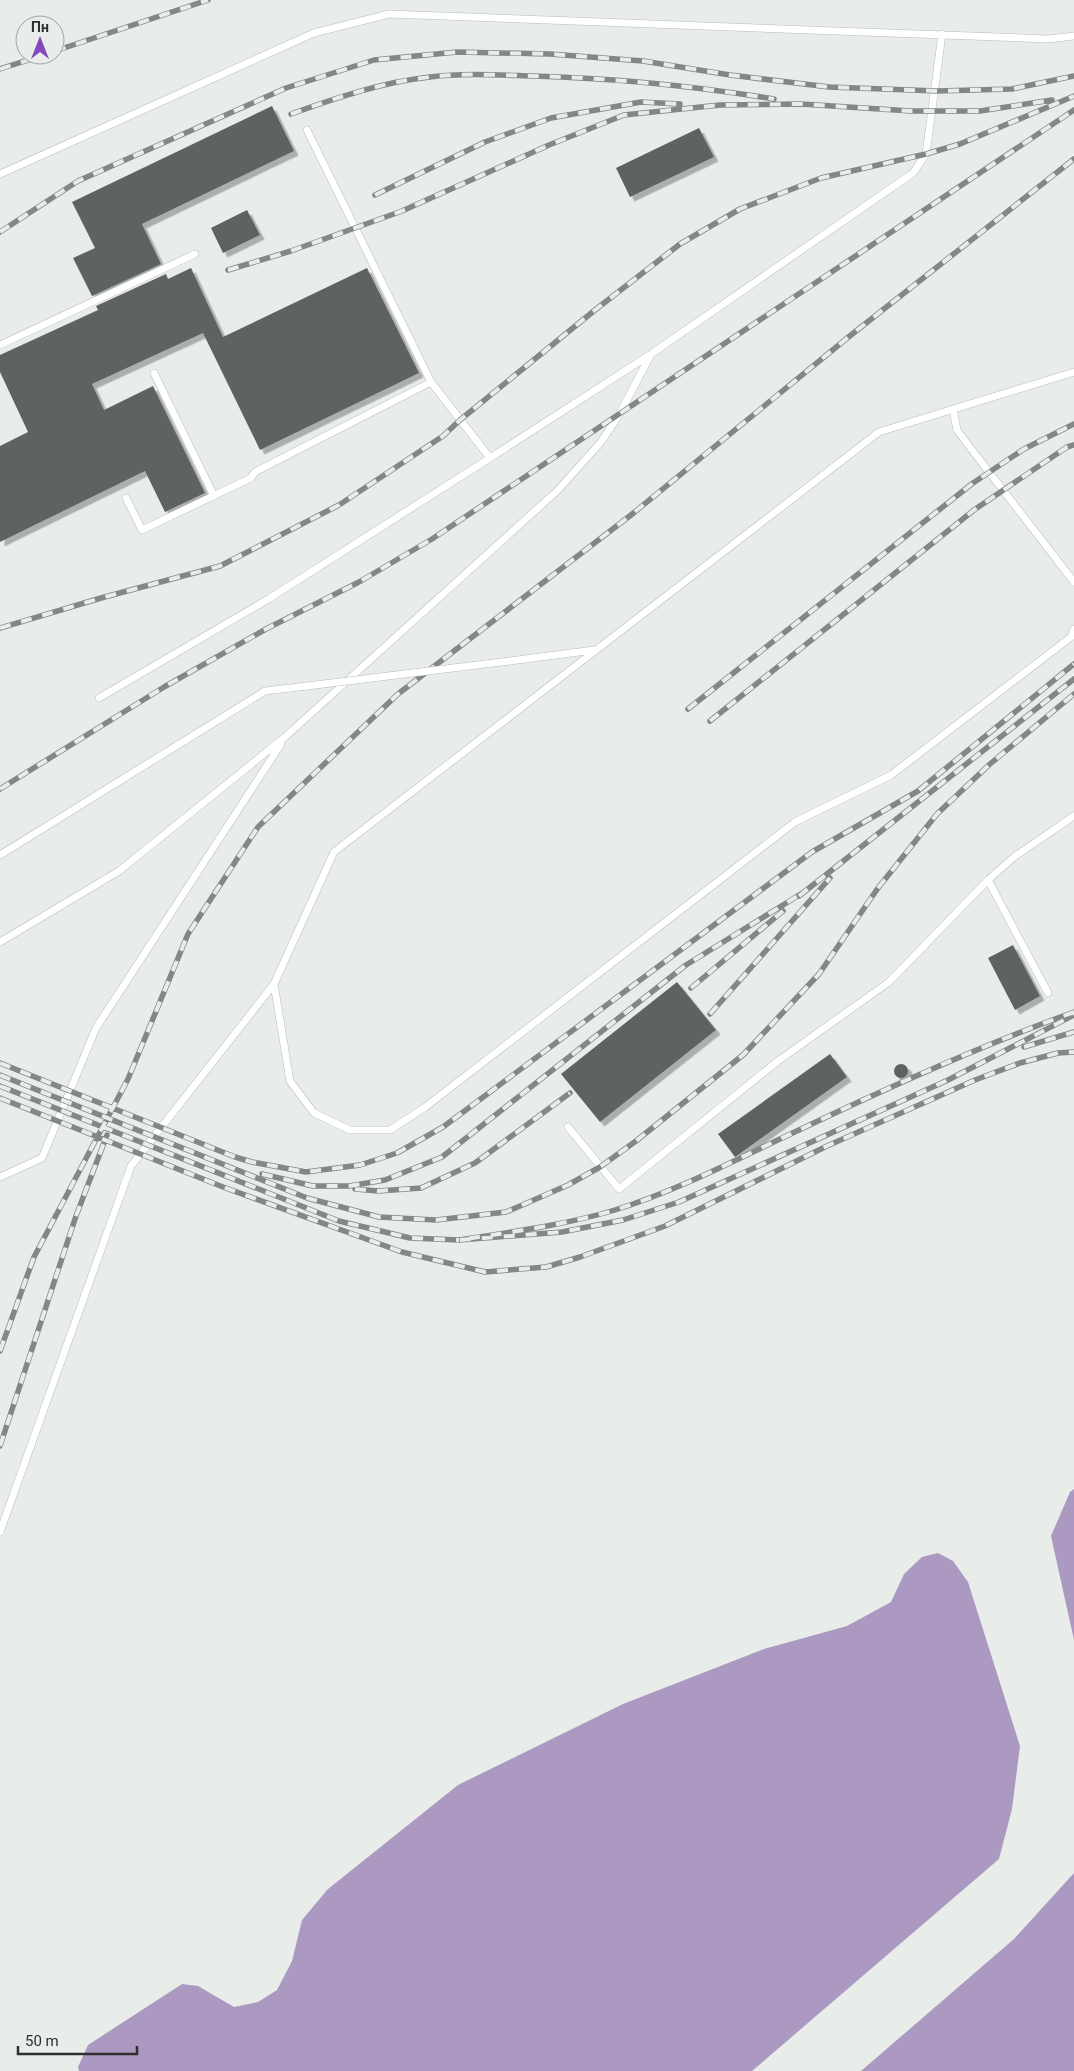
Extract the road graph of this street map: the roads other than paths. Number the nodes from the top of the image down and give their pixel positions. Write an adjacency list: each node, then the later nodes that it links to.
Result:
1 (942, 34): 2 (lane); 4 (lane); 7 (lane)
2 (1074, 36)
3 (307, 130): 10 (lane)
4 (0, 174)
5 (195, 254): 6 (lane)
6 (0, 345)
7 (651, 354): 12 (lane); 19 (lane)
8 (1074, 372): 11 (lane)
9 (154, 373): 13 (lane)
10 (432, 382): 12 (lane); 13 (lane)
11 (952, 409): 15 (lane); 17 (lane)
12 (490, 458): 18 (lane)
13 (214, 496): 14 (lane)
14 (126, 498)
15 (1074, 582)
16 (1074, 629): 24 (lane)
17 (596, 650): 21 (lane, bridge); 24 (lane)
18 (99, 698)
19 (285, 737): 23 (lane); 27 (lane)
20 (1074, 816): 22 (lane)
21 (0, 855)
22 (988, 880): 25 (lane); 26 (lane)
23 (0, 942)
24 (274, 984): 28 (lane)
25 (1048, 993)
26 (568, 1127)
27 (0, 1177)
28 (0, 1532)

